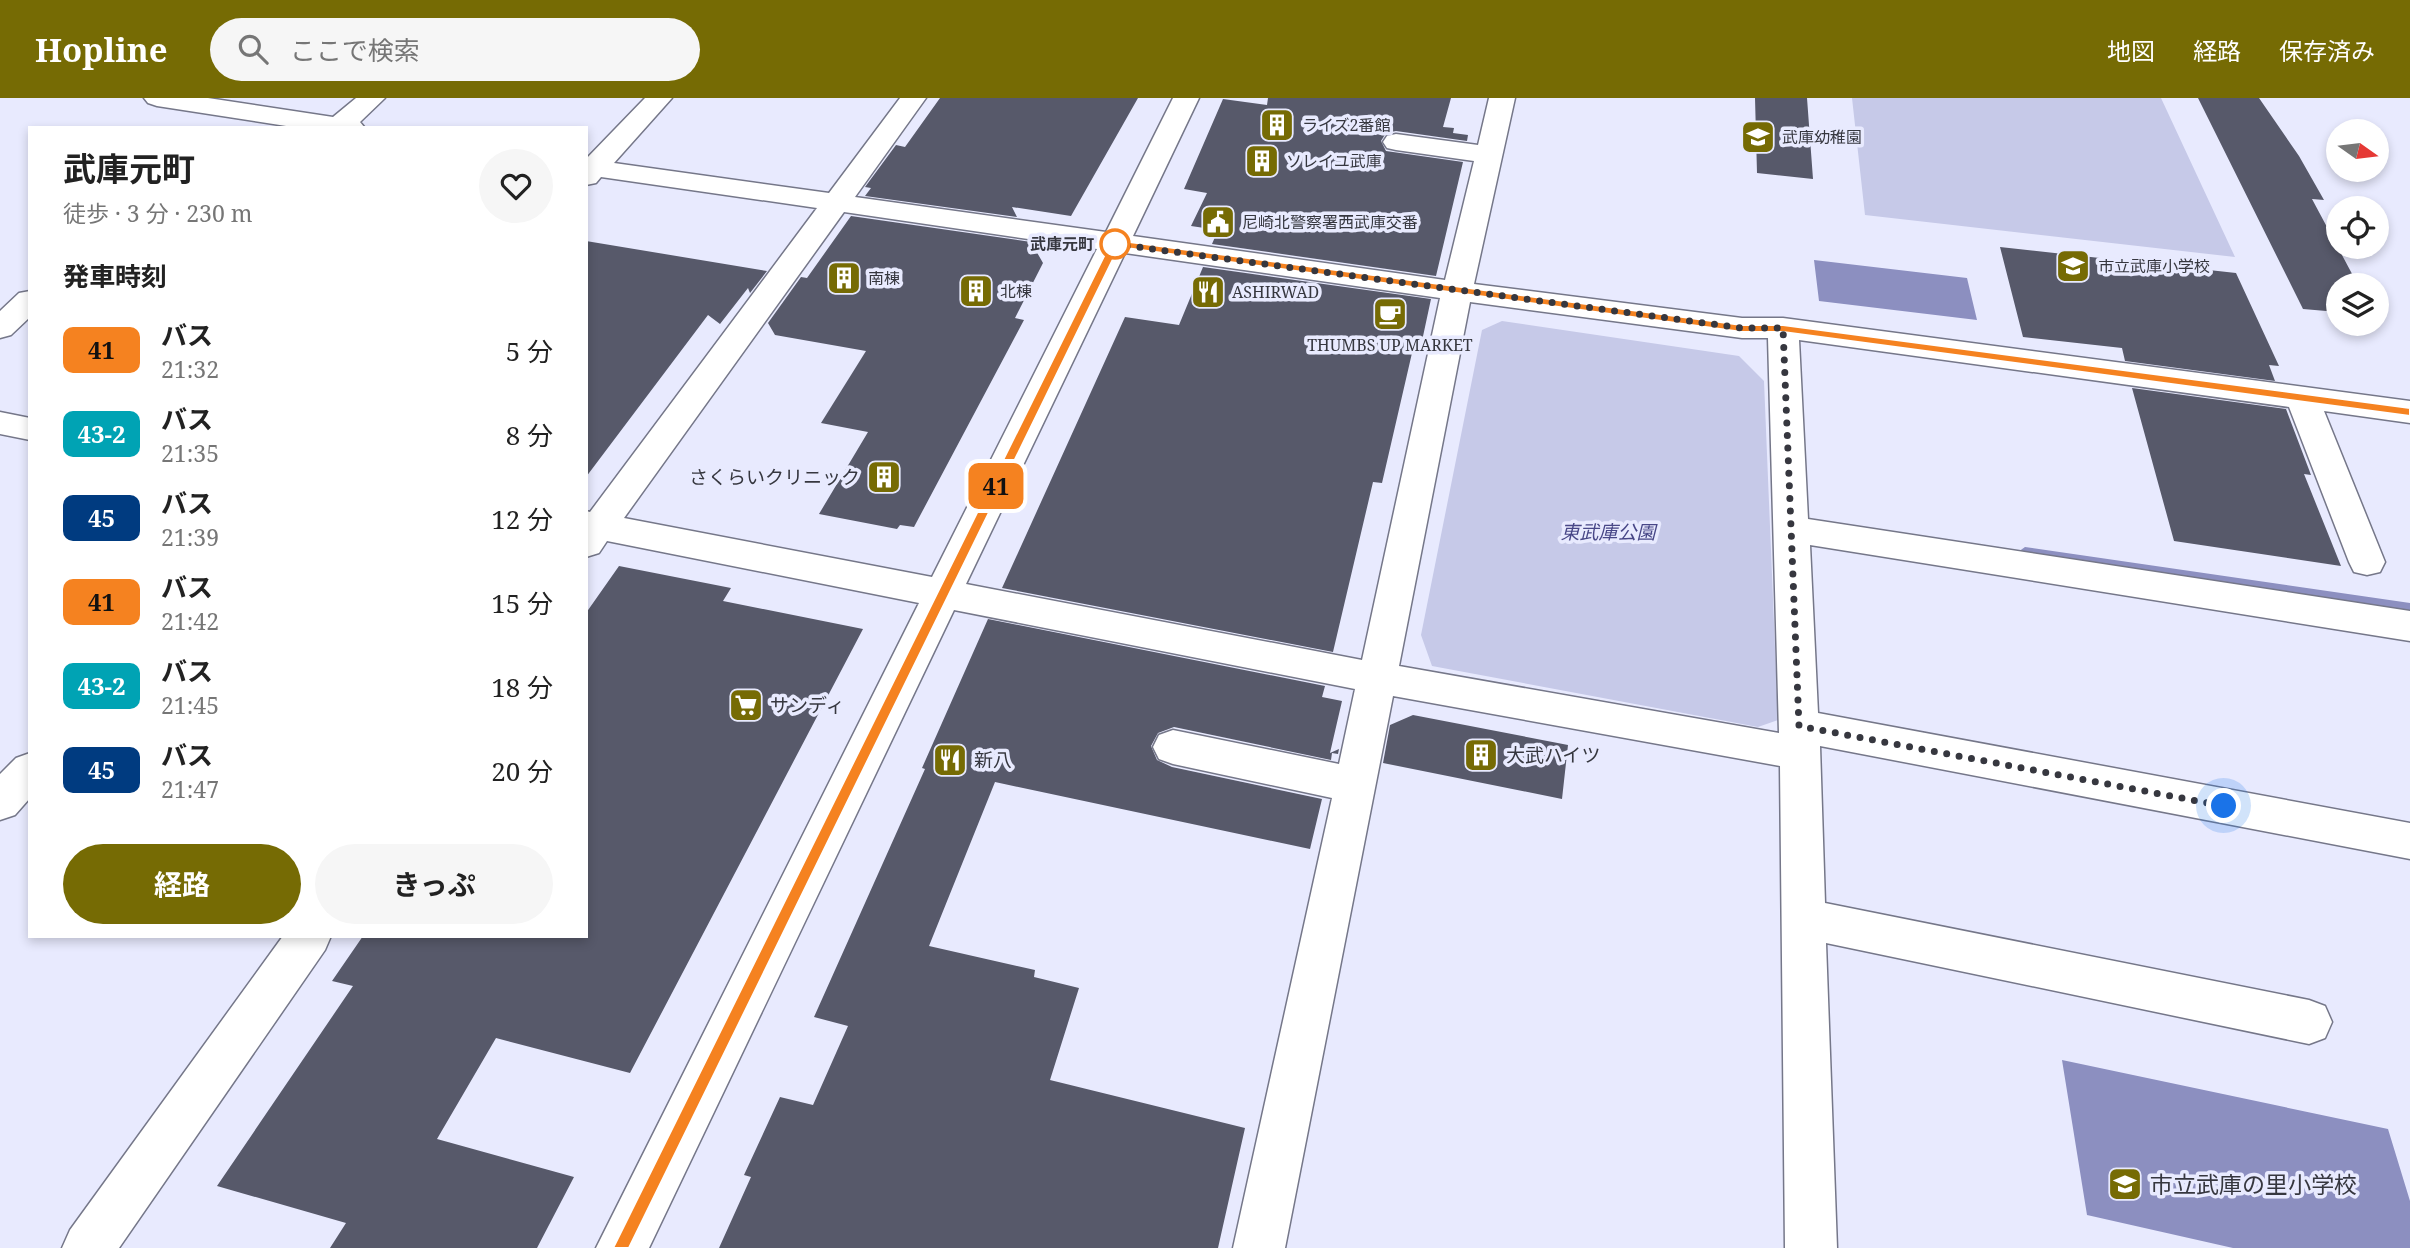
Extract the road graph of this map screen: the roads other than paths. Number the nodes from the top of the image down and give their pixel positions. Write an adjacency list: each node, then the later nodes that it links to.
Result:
1 (372, 98): 9 (street)
2 (659, 98): 12 (street)
3 (913, 98): 13 (street)
4 (1186, 98): 14 (street)
5 (1502, 98): 11 (street)
6 (166, 99): 7 (street); 8 (street)
7 (158, 126)
8 (340, 126)
9 (347, 126)
10 (1396, 142): 11 (street)
11 (1489, 155): 15 (street)
12 (589, 171): 13 (street)
13 (836, 203): 14 (street); 24 (street)
14 (1115, 244): 15 (street); 26 (street)
15 (1457, 291): 18 (street); 28 (street)
16 (28, 302): 17 (street)
17 (0, 328)
18 (1783, 328): 19 (street); 23 (street)
19 (2302, 398): 20 (street); 25 (street)
20 (2410, 412)
21 (0, 423): 22 (street)
22 (28, 429)
23 (1792, 529): 27 (street); 29 (street)
24 (591, 531): 26 (street)
25 (2367, 562)
26 (943, 592): 28 (street); 39 (street)
27 (2410, 626)
28 (1377, 678): 29 (street); 32 (street)
29 (1798, 739): 34 (street); 35 (street)
30 (1172, 747): 32 (street)
31 (28, 772): 33 (street)
32 (1354, 785): 40 (street)
33 (0, 802)
34 (2410, 841)
35 (1802, 918): 37 (street); 41 (street)
36 (308, 938): 38 (street)
37 (2309, 1022)
38 (88, 1248)
39 (622, 1248)
40 (1259, 1248)
41 (1811, 1248)

